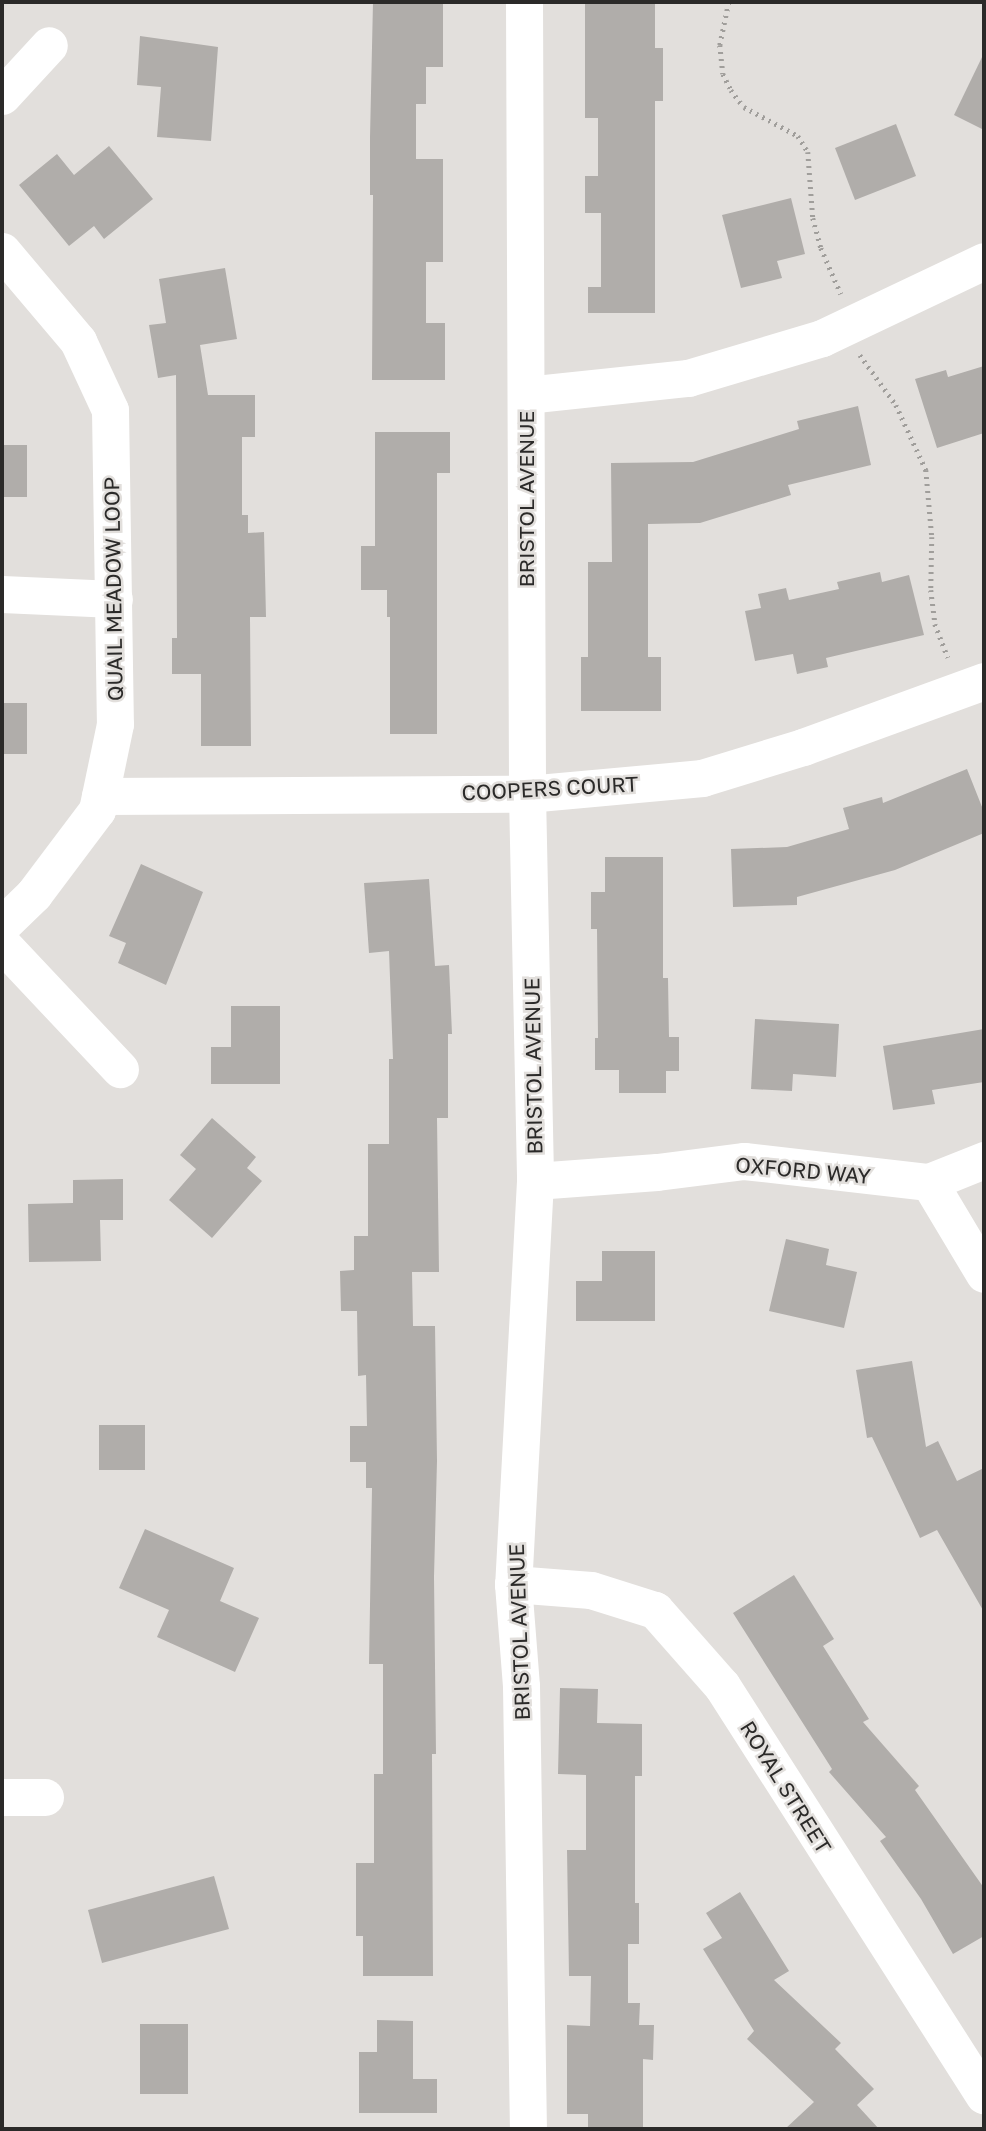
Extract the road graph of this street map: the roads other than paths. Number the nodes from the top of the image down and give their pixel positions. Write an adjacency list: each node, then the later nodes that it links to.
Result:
1 (524, 2): 6 (street, BRISTOL AVENUE)
2 (49, 45): 3 (street)
3 (2, 96)
4 (2, 251): 8 (street, QUAIL MEADOW LOOP)
5 (984, 261): 6 (street)
6 (526, 395): 10 (street, BRISTOL AVENUE)
7 (2, 594): 8 (street)
8 (114, 599): 11 (street, QUAIL MEADOW LOOP)
9 (984, 681): 10 (street, COOPERS COURT)
10 (527, 793): 11 (street, COOPERS COURT); 16 (street, BRISTOL AVENUE)
11 (100, 796): 12 (street, QUAIL MEADOW LOOP)
12 (2, 925)
13 (2, 944): 14 (street)
14 (120, 1069)
15 (984, 1160): 17 (street, OXFORD WAY)
16 (535, 1181): 17 (street, OXFORD WAY); 19 (street, BRISTOL AVENUE)
17 (929, 1182): 18 (street)
18 (984, 1274)
19 (513, 1584): 22 (street, ROYAL STREET); 23 (street, BRISTOL AVENUE)
20 (2, 1797): 21 (street)
21 (45, 1797)
22 (984, 2095)
23 (528, 2129)

